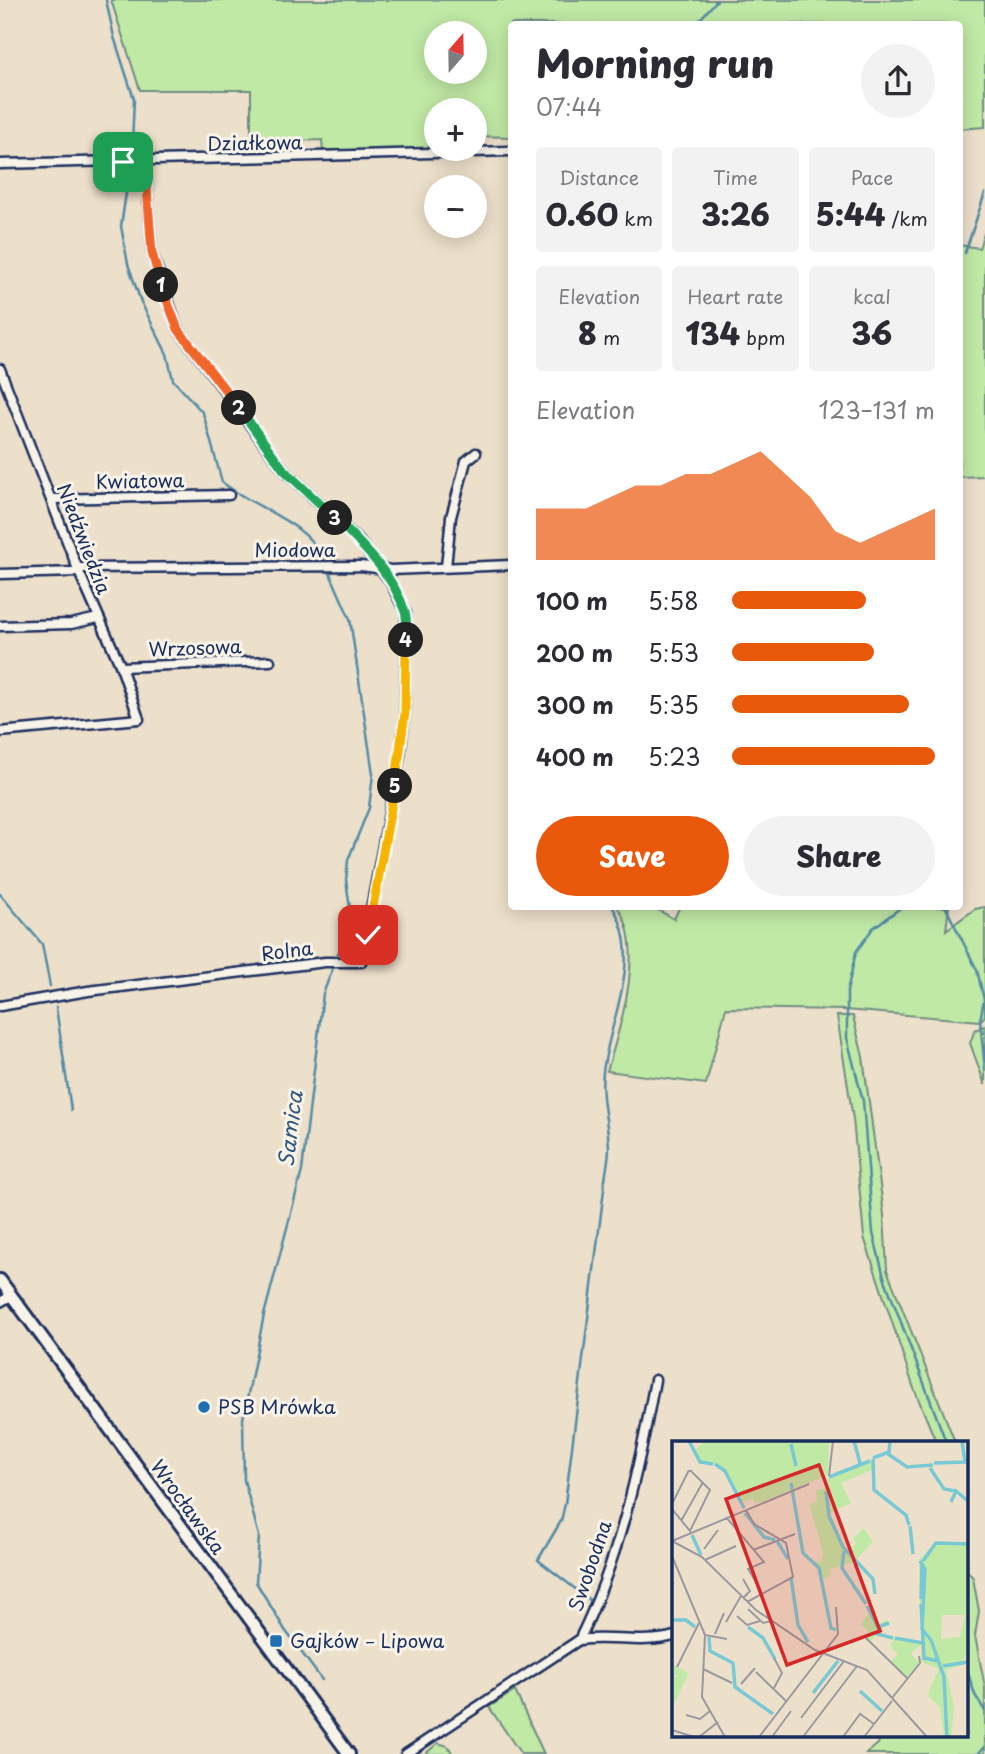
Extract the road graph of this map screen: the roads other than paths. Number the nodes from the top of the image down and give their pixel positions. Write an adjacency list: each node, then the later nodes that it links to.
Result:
1 (508, 151): 2 (street, Działkowa)
2 (145, 162): 3 (street, Działkowa); 9 (street, Rolna)
3 (0, 164)
4 (0, 369): 7 (street, Niedźwiedzia)
5 (476, 453): 10 (street)
6 (229, 495): 7 (street, Kwiatowa)
7 (51, 499): 11 (street, Niedźwiedzia)
8 (508, 565): 10 (street, Miodowa)
9 (379, 566): 10 (street, Miodowa); 11 (street, Miodowa); 18 (street, Rolna)
10 (446, 567)
11 (78, 570): 12 (street, Miodowa); 13 (street, Niedźwiedzia)
12 (0, 574)
13 (98, 618): 14 (street); 16 (street, Niedźwiedzia)
14 (0, 626)
15 (270, 661): 16 (street, Wrzosowa)
16 (121, 667): 17 (street, Niedźwiedzia)
17 (0, 732)
18 (0, 1006)
19 (0, 1280): 20 (main road, Wrocławska)
20 (11, 1296): 21 (street); 25 (main road, Wrocławska)
21 (0, 1302)
22 (654, 1380): 24 (street, Swobodna)
23 (672, 1636): 24 (street)
24 (579, 1640): 26 (street, Swobodna)
25 (349, 1754)
26 (406, 1754)

